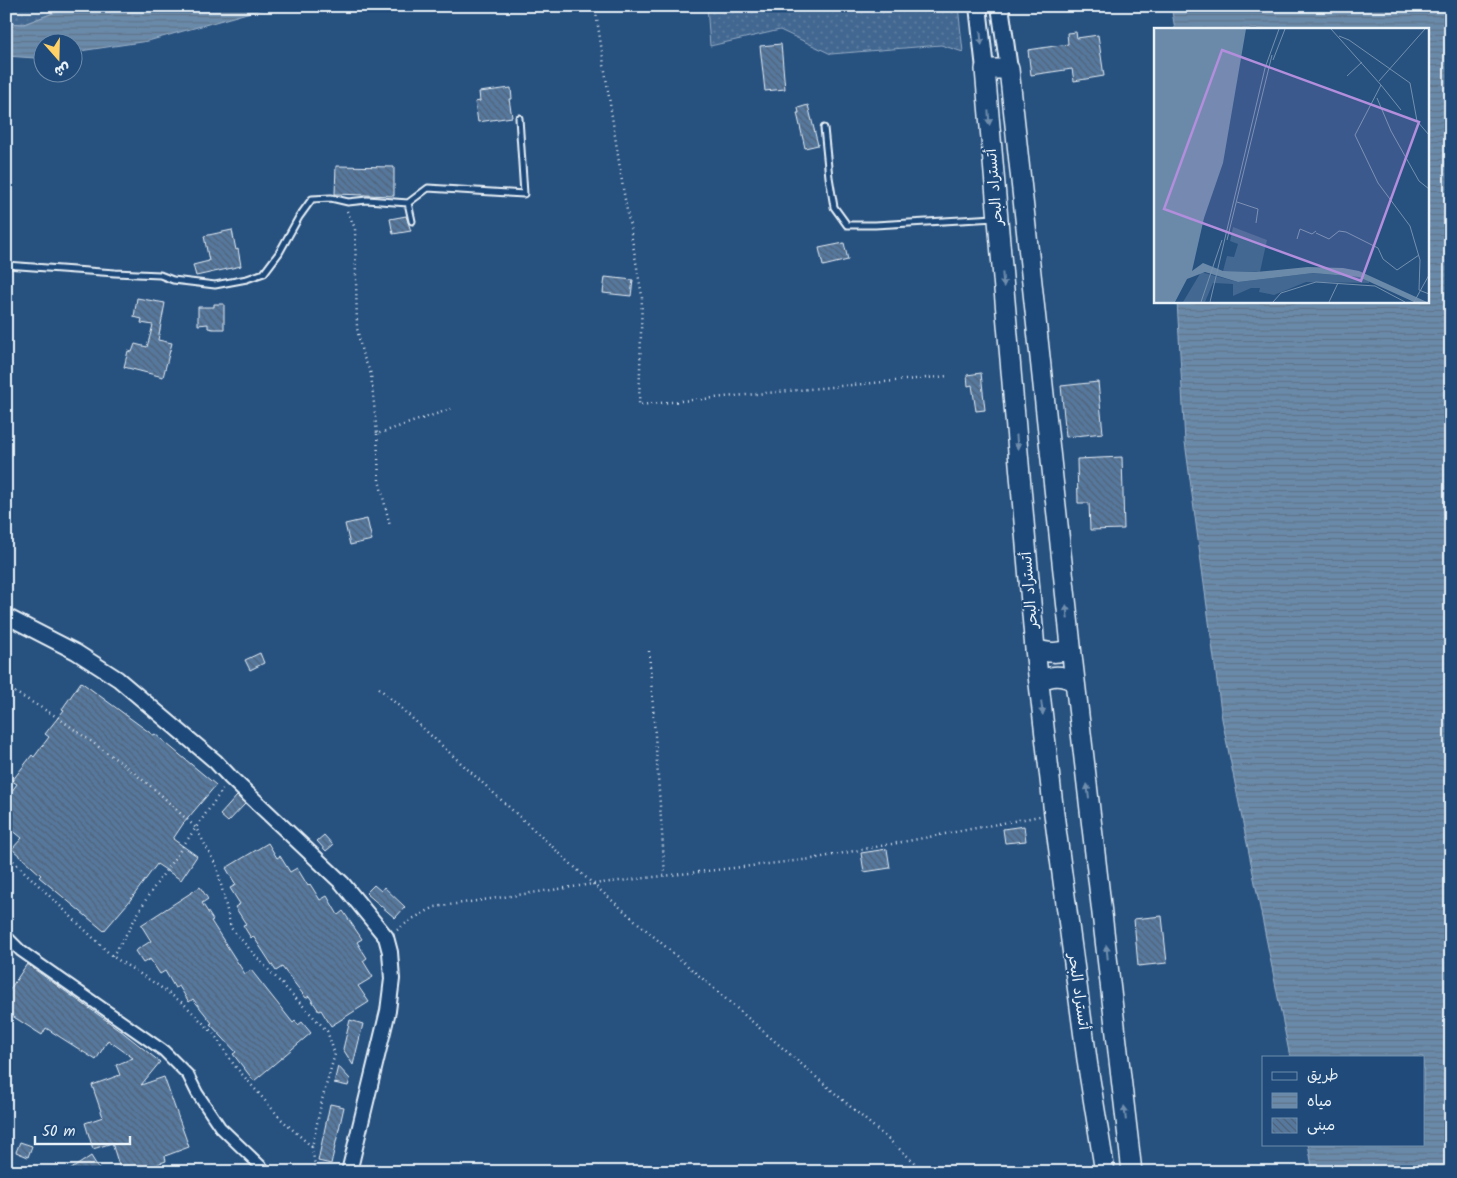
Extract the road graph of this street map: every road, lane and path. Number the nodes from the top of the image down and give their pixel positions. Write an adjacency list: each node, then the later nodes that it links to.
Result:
1 (596, 6): 15 (path)
2 (978, 6): 7 (highway, أتستراد البحر, one-way to 7)
3 (1000, 6): 5 (highway)
4 (1006, 6): 5 (highway)
5 (1005, 40): 6 (highway, أتستراد البحر)
6 (1009, 69): 7 (highway); 21 (highway, أتستراد البحر, one-way to 6)
7 (985, 70): 12 (highway, أتستراد البحر, one-way to 12)
8 (518, 118): 11 (lane)
9 (824, 128): 12 (lane)
10 (348, 202): 11 (lane); 14 (lane); 17 (path)
11 (408, 203): 13 (lane)
12 (998, 218): 20 (highway, أتستراد البحر, one-way to 20)
13 (412, 221)
14 (6, 265)
15 (948, 376)
16 (451, 410): 17 (path)
17 (377, 434): 18 (path)
18 (390, 526)
19 (6, 616): 27 (main road)
20 (1035, 649): 21 (highway); 24 (highway, أتستراد البحر)
21 (1071, 649): 23 (highway, أتستراد البحر)
22 (649, 651): 31 (path)
23 (1075, 681): 24 (highway); 39 (highway, أتستراد البحر, one-way to 23)
24 (1039, 682): 28 (highway, أتستراد البحر, one-way to 28)
25 (6, 687): 29 (path)
26 (380, 688): 32 (path)
27 (231, 778): 29 (path); 34 (main road)
28 (1054, 814): 31 (path); 36 (highway, أتستراد البحر)
29 (196, 828): 35 (path); 37 (path)
30 (6, 854): 35 (path)
31 (665, 875): 32 (path)
32 (594, 884): 34 (path); 44 (path)
33 (6, 936): 41 (street)
34 (386, 937): 43 (main road)
35 (112, 956): 37 (path)
36 (1098, 1136): 45 (highway); 46 (highway, أتستراد البحر)
37 (312, 1147): 42 (path)
38 (6, 1167): 40 (street)
39 (1132, 1168)
40 (11, 1172)
41 (267, 1172)
42 (316, 1172)
43 (348, 1172)
44 (926, 1172)
45 (1097, 1172)
46 (1105, 1172)

